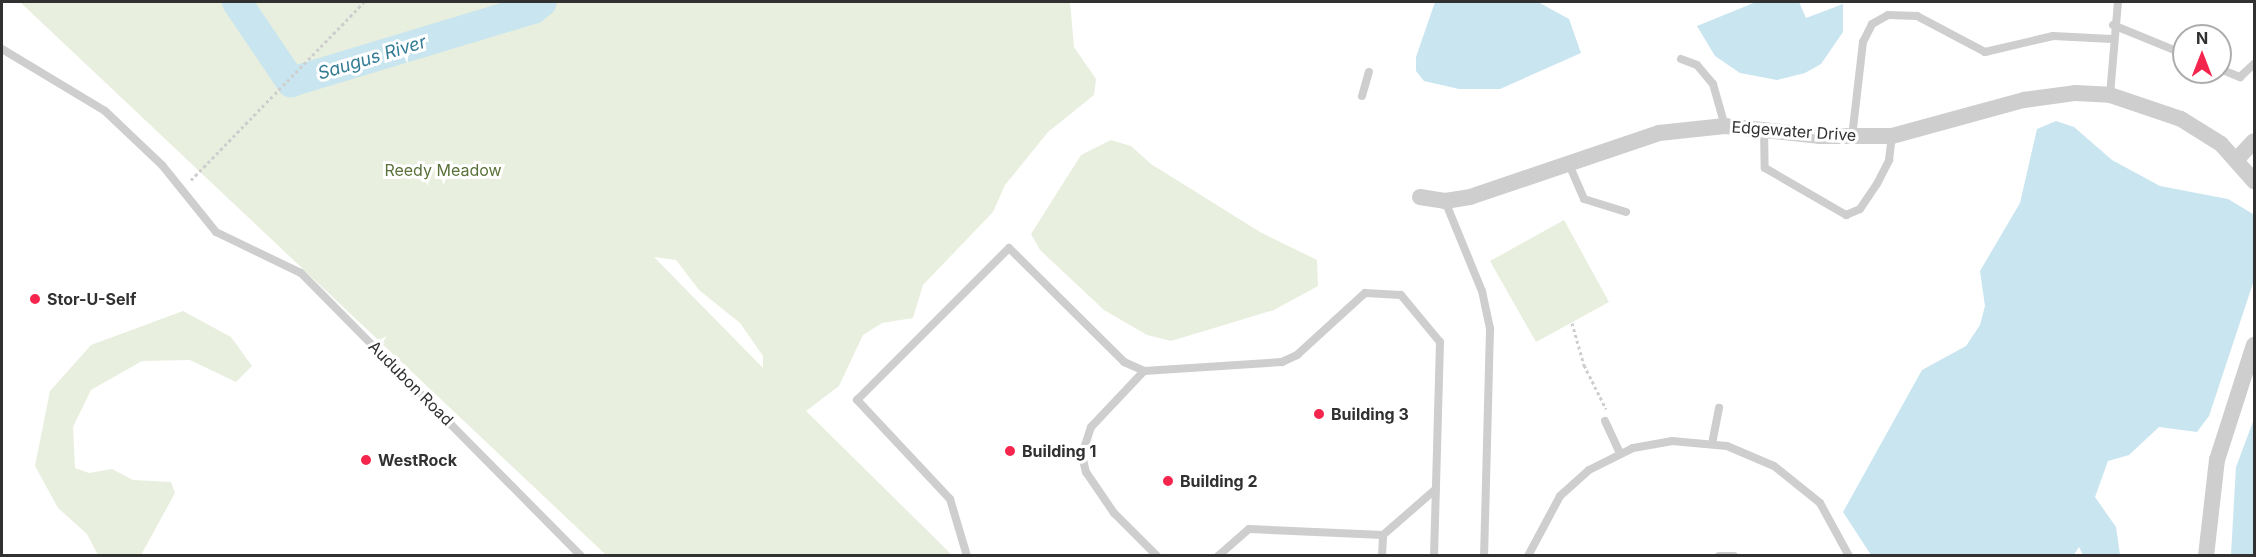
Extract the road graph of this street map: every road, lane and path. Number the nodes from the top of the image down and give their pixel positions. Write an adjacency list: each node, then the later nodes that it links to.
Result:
1 (364, 2): 21 (path)
2 (2118, 2): 3 (lane)
3 (2113, 25): 4 (lane); 6 (lane)
4 (2112, 39): 11 (lane); 16 (lane)
5 (2, 49): 21 (lane)
6 (2172, 49)
7 (1681, 59): 13 (lane)
8 (2254, 64): 10 (lane)
9 (1369, 72): 12 (lane)
10 (2232, 74)
11 (2110, 94): 15 (street, Edgewater Drive); 18 (street, Edgewater Drive)
12 (1362, 96)
13 (1725, 126): 14 (street, Edgewater Drive); 19 (street, Edgewater Drive)
14 (1764, 129): 15 (lane); 16 (street, Edgewater Drive)
15 (1892, 136): 16 (street, Edgewater Drive)
16 (1852, 137)
17 (2254, 141): 18 (street)
18 (2238, 158): 20 (street, Edgewater Drive)
19 (1568, 162): 23 (street, Edgewater Drive); 24 (lane)
20 (2254, 181)
21 (181, 190): 34 (lane, Audubon Road)
22 (1420, 197): 23 (street, Edgewater Drive)
23 (1446, 201): 40 (lane)
24 (1626, 212)
25 (1572, 323): 29 (path)
26 (2254, 345): 45 (street)
27 (1144, 371): 32 (lane); 35 (lane); 36 (lane)
28 (1719, 408): 30 (lane)
29 (1608, 420): 31 (lane)
30 (1712, 444): 31 (lane); 44 (lane)
31 (1620, 453): 41 (lane)
32 (1436, 489): 33 (lane); 39 (lane)
33 (1383, 536): 37 (lane); 38 (lane)
34 (581, 555)
35 (967, 555)
36 (1157, 555)
37 (1218, 555)
38 (1382, 555)
39 (1434, 555)
40 (1484, 555)
41 (1528, 555)
42 (1719, 555): 43 (lane)
43 (1734, 555)
44 (1848, 555)
45 (2206, 555)

